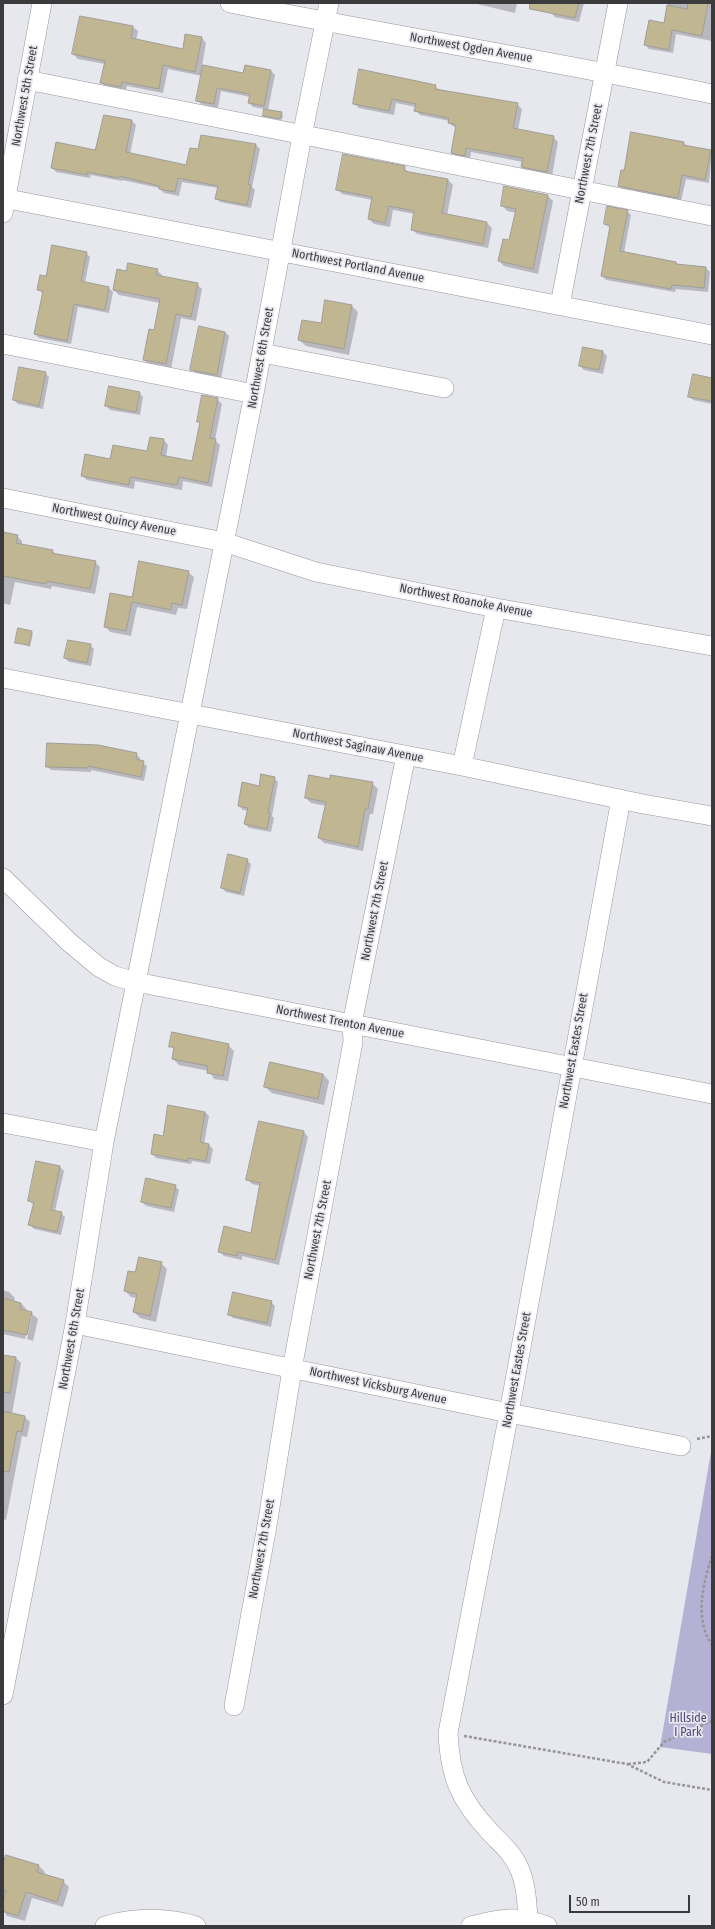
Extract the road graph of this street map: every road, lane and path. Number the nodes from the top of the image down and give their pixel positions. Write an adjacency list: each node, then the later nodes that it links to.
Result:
1 (42, 3): 7 (street, Northwest 5th Street)
2 (230, 3): 5 (street, Northwest Ogden Avenue)
3 (329, 3): 5 (street, Northwest 6th Street)
4 (618, 3): 6 (street, Northwest 7th Street)
5 (325, 22): 6 (street, Northwest Ogden Avenue); 9 (street, Northwest 6th Street)
6 (605, 72): 8 (street, Northwest Ogden Avenue); 10 (street, Northwest 7th Street)
7 (27, 80): 9 (street); 11 (street, Northwest 5th Street)
8 (712, 94)
9 (302, 136): 10 (street); 13 (street, Northwest 6th Street)
10 (582, 191): 12 (street); 14 (street, Northwest 7th Street)
11 (4, 203): 13 (street, Northwest Portland Avenue)
12 (712, 216)
13 (280, 252): 14 (street, Northwest Portland Avenue); 17 (street, Northwest 6th Street)
14 (560, 305): 15 (street, Northwest Portland Avenue)
15 (712, 335)
16 (3, 344): 19 (street)
17 (262, 353): 18 (street); 19 (street, Northwest 6th Street)
18 (444, 388)
19 (254, 394): 21 (street, Northwest 6th Street)
20 (3, 498): 21 (street, Northwest Quincy Avenue)
21 (224, 542): 22 (street, Northwest Roanoke Avenue); 25 (street, Northwest 6th Street)
22 (496, 608): 23 (street, Northwest Roanoke Avenue); 27 (street)
23 (712, 646)
24 (3, 678): 25 (street, Northwest Saginaw Avenue)
25 (191, 713): 26 (street, Northwest Saginaw Avenue); 31 (street, Northwest 6th Street)
26 (406, 755): 27 (street, Northwest Saginaw Avenue); 32 (street, Northwest 7th Street)
27 (462, 766): 28 (street, Northwest Saginaw Avenue)
28 (621, 799): 29 (street, Northwest Saginaw Avenue); 33 (street, Northwest Eastes Street)
29 (712, 816)
30 (3, 878): 31 (street, Northwest Trenton Avenue)
31 (136, 982): 32 (street, Northwest Trenton Avenue); 36 (street, Northwest 6th Street)
32 (352, 1024): 33 (street, Northwest Trenton Avenue); 38 (street, Northwest 7th Street)
33 (572, 1066): 34 (street, Northwest Trenton Avenue); 39 (street, Northwest Eastes Street)
34 (712, 1094)
35 (3, 1123): 36 (street)
36 (104, 1142): 37 (street, Northwest 6th Street)
37 (75, 1324): 38 (street, Northwest Vicksburg Avenue); 43 (street, Northwest 6th Street)
38 (292, 1369): 39 (street, Northwest Vicksburg Avenue); 44 (street, Northwest 7th Street)
39 (509, 1414): 40 (street, Northwest Vicksburg Avenue); 46 (street, Northwest Eastes Street)
40 (681, 1446)
41 (712, 1556): 42 (path)
42 (712, 1645)
43 (3, 1695)
44 (234, 1706)
45 (712, 1721): 47 (path)
46 (448, 1733): 47 (path); 49 (street, Northwest Eastes Street)
47 (627, 1764): 48 (path)
48 (712, 1790)
49 (528, 1919): 52 (street); 53 (street)
50 (105, 1926): 51 (street)
51 (196, 1926)
52 (471, 1926)
53 (547, 1926)

